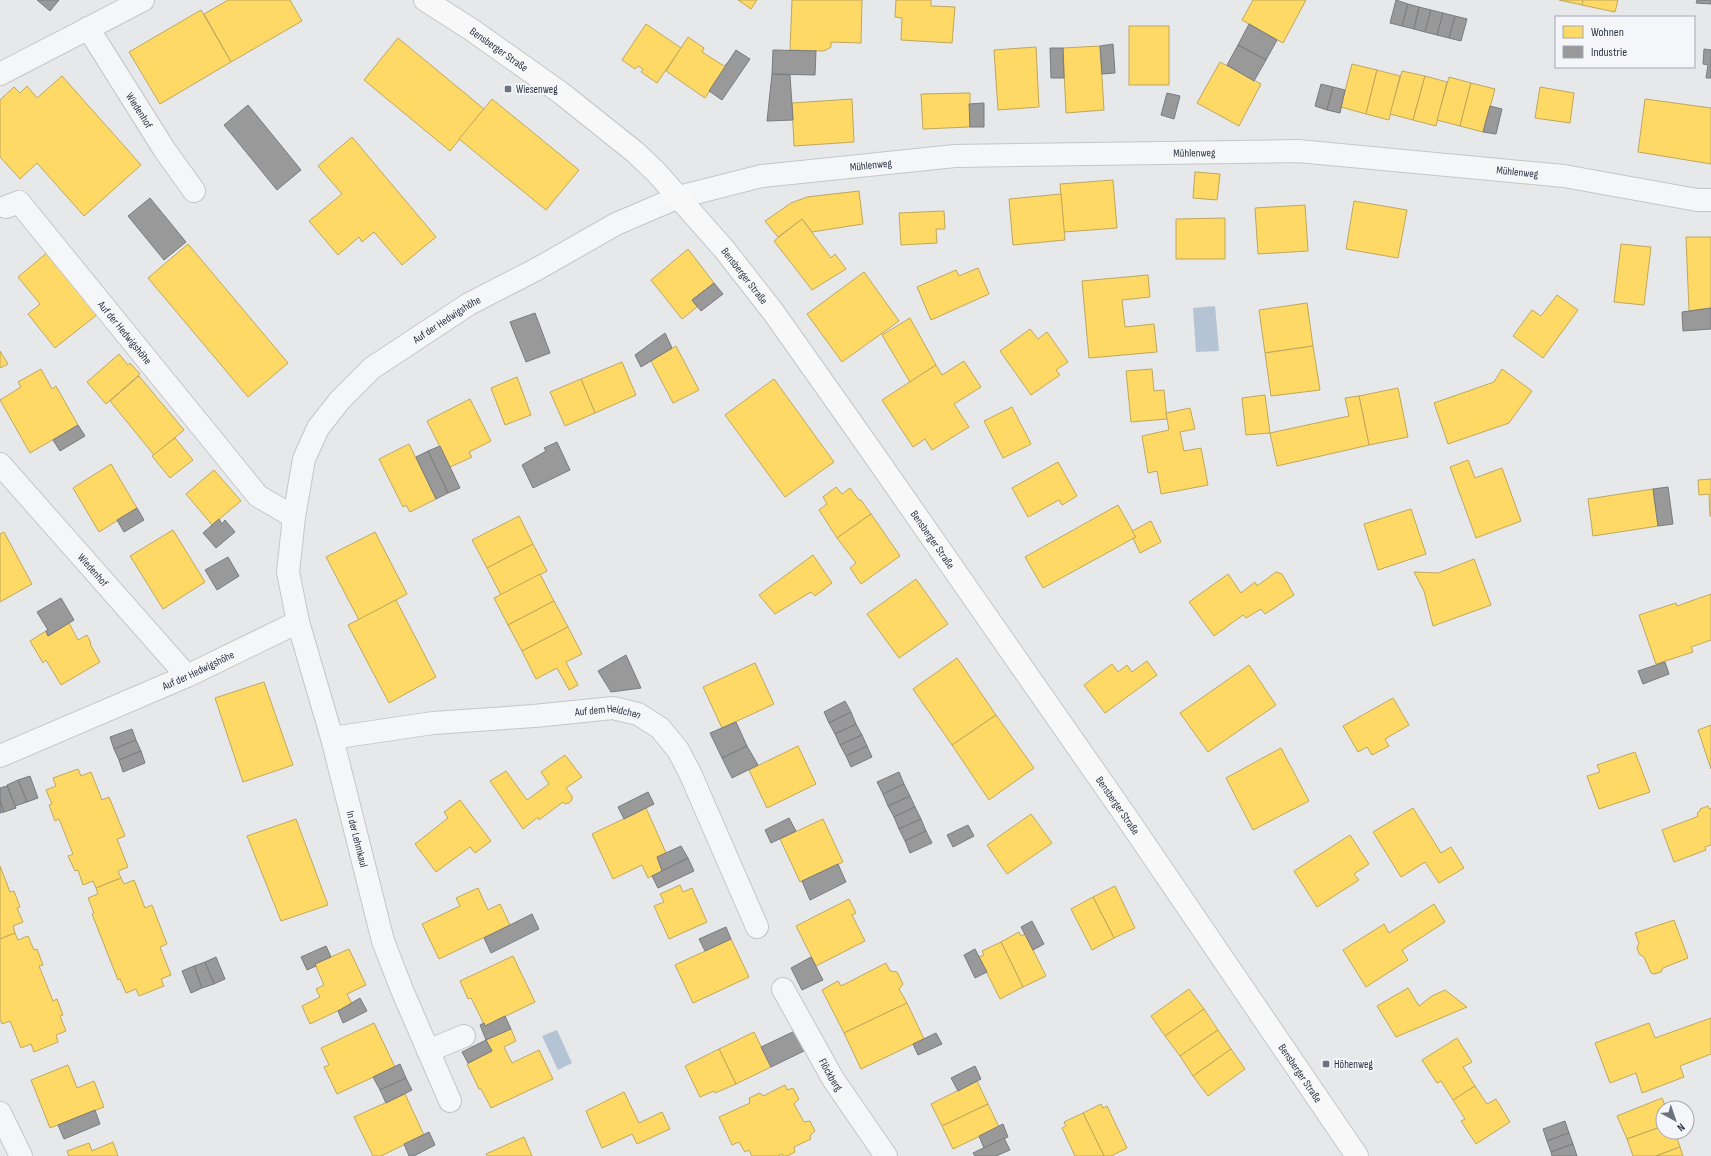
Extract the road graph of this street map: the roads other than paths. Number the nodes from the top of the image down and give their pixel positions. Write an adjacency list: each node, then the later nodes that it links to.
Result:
1 (143, 0): 3 (street)
2 (425, 0): 6 (main road, Bensberger Straße)
3 (88, 28): 4 (street); 5 (street, Wiedenhof)
4 (0, 74)
5 (194, 191)
6 (678, 197): 7 (street, Mühlenweg); 10 (street, Auf der Hedwigshöhe); 23 (main road, Bensberger Straße)
7 (1711, 200)
8 (6, 207): 10 (street, Auf der Hedwigshöhe)
9 (0, 464): 12 (street, Wiedenhof)
10 (294, 518): 11 (street, Auf der Hedwigshöhe)
11 (298, 622): 12 (street, Auf der Hedwigshöhe); 13 (street, In der Lehmkaul)
12 (187, 676): 14 (street, Auf der Hedwigshöhe)
13 (332, 738): 15 (street, Auf dem Heidchen); 18 (street, In der Lehmkaul)
14 (0, 756)
15 (757, 927)
16 (783, 988): 22 (street, Flöckberg)
17 (464, 1036): 18 (street)
18 (428, 1051): 19 (street, In der Lehmkaul)
19 (450, 1101)
20 (0, 1113): 21 (street)
21 (21, 1156)
22 (886, 1156)
23 (1357, 1156)

